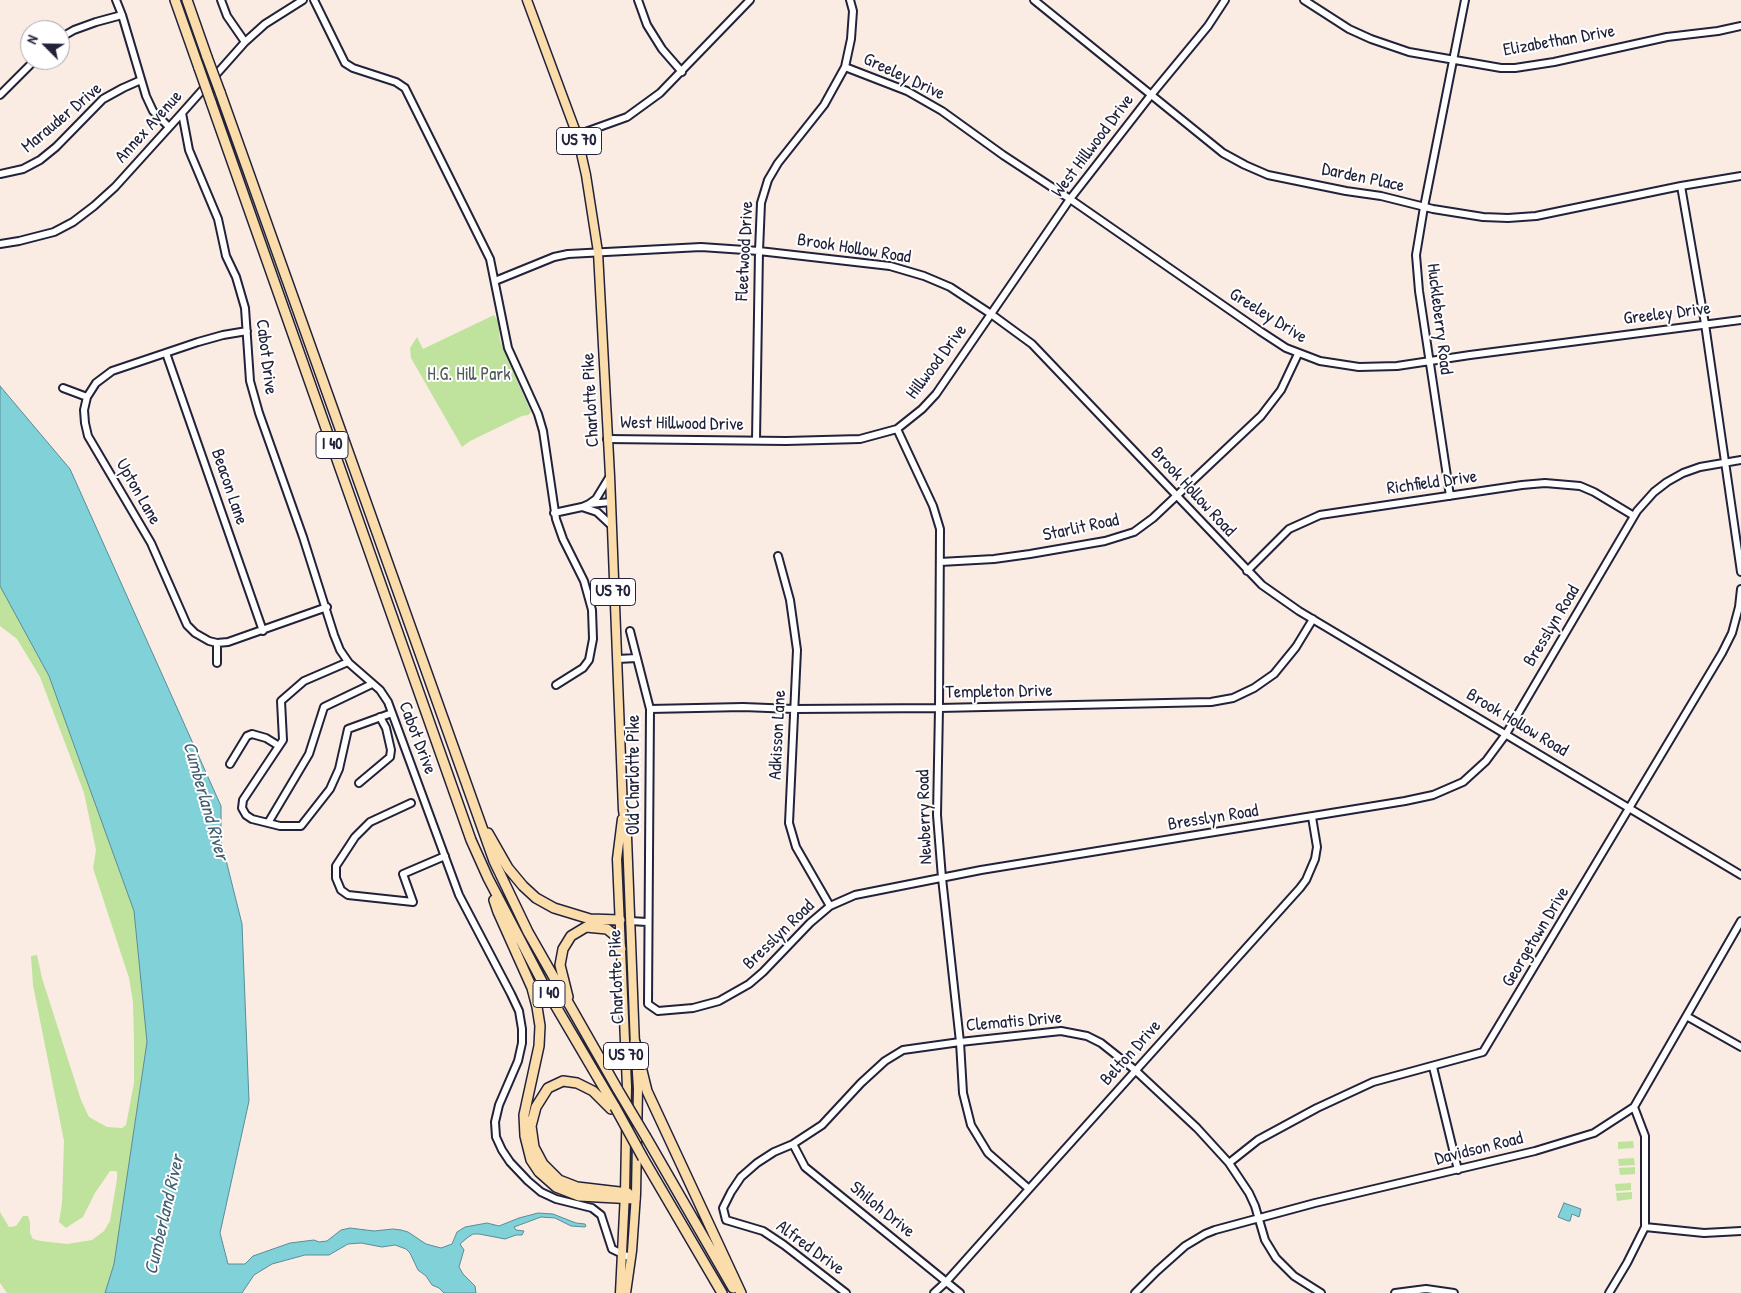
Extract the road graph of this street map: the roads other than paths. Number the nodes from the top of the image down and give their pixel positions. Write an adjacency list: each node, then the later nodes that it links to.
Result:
1 (116, 0): 15 (street)
2 (175, 0): 93 (highway, I 40, bridge)
3 (187, 0): 85 (highway, I 40, bridge)
4 (221, 0): 18 (street)
5 (303, 0): 18 (street, Annex Avenue)
6 (314, 0): 37 (street)
7 (527, 0): 28 (main road, Charlotte Pike / US 70)
8 (638, 0): 22 (street)
9 (750, 0): 22 (street)
10 (850, 0): 20 (street, Fleetwood Drive)
11 (1034, 0): 25 (street, Darden Place)
12 (1225, 0): 25 (street, West Hillwood Drive)
13 (1304, 0): 19 (street, Elizabethan Drive)
14 (1465, 0): 19 (street, Huckleberry Road)
15 (122, 15): 17 (street); 23 (street)
16 (1741, 26): 19 (street, Elizabethan Drive)
17 (70, 32)
18 (244, 42): 26 (street, Annex Avenue)
19 (1454, 59): 33 (street, Huckleberry Road)
20 (845, 67): 32 (street, Greeley Drive); 35 (street, Fleetwood Drive)
21 (25, 70): 24 (street)
22 (682, 72): 28 (street)
23 (141, 80): 27 (street); 29 (street, Marauder Drive)
24 (0, 94)
25 (1150, 95): 32 (street, West Hillwood Drive); 33 (street, Darden Place)
26 (182, 113): 27 (street, Annex Avenue); 41 (street, Cabot Drive)
27 (169, 127): 34 (street, Annex Avenue)
28 (577, 135): 36 (main road, Charlotte Pike / US 70)
29 (0, 174)
30 (1741, 176): 31 (street, Darden Place)
31 (1681, 186): 33 (street, Darden Place); 40 (street)
32 (1070, 200): 38 (street, West Hillwood Drive); 43 (street, Greeley Drive)
33 (1424, 207): 44 (street, Huckleberry Road)
34 (0, 244)
35 (759, 250): 36 (street, Brook Hollow Road); 38 (street, Brook Hollow Road); 49 (street, Fleetwood Drive)
36 (598, 252): 37 (street, Brook Hollow Road); 48 (main road, Charlotte Pike / US 70)
37 (495, 281): 57 (street)
38 (990, 314): 47 (street, Hillwood Drive); 53 (street, Brook Hollow Road)
39 (1741, 320): 40 (street, Greeley Drive)
40 (1705, 324): 44 (street, Greeley Drive); 51 (street)
41 (247, 331): 42 (street); 65 (street, Cabot Drive)
42 (166, 353): 46 (street); 67 (street, Beacon Lane)
43 (1298, 354): 44 (street, Greeley Drive); 53 (street, Starlit Road)
44 (1429, 362): 54 (street, Huckleberry Road)
45 (63, 388): 46 (street)
46 (87, 397): 69 (street, Upton Lane)
47 (897, 429): 49 (street, Hillwood Drive); 61 (street, Newberry Road)
48 (608, 439): 49 (street, West Hillwood Drive); 52 (main road, Charlotte Pike / US 70)
49 (756, 440)
50 (1741, 460): 51 (street, Bresslyn Road)
51 (1726, 462): 58 (street, Bresslyn Road); 63 (street)
52 (610, 476): 55 (main road, Charlotte Pike / US 70); 56 (street)
53 (1176, 496): 61 (street, Starlit Road); 62 (street, Brook Hollow Road)
54 (1450, 496): 58 (street, Richfield Drive); 62 (street, Richfield Drive)
55 (610, 502): 56 (street); 59 (main road, Charlotte Pike / US 70)
56 (586, 505): 57 (street); 59 (street)
57 (554, 512): 75 (street)
58 (1634, 516): 81 (street, Bresslyn Road)
59 (611, 525): 71 (main road, Charlotte Pike / US 70)
60 (778, 556): 78 (street, Adkisson Lane)
61 (940, 562): 76 (street, Newberry Road)
62 (1247, 572): 66 (street, Brook Hollow Road)
63 (1741, 572)
64 (1741, 589): 87 (street, Georgetown Drive)
65 (327, 608): 67 (street); 72 (street, Cabot Drive)
66 (1314, 619): 76 (street, Templeton Drive); 81 (street, Brook Hollow Road)
67 (263, 631): 69 (street)
68 (630, 631): 70 (street, Old Charlotte Pike)
69 (217, 643): 73 (street)
70 (637, 658): 71 (street); 77 (street, Old Charlotte Pike)
71 (616, 659): 88 (main road, Charlotte Pike / US 70)
72 (348, 662): 74 (street, Cabot Drive); 82 (street)
73 (217, 663)
74 (372, 684): 79 (street, Cabot Drive); 90 (street)
75 (556, 685)
76 (939, 708): 78 (street, Templeton Drive); 94 (street, Newberry Road)
77 (650, 709): 78 (street, Templeton Drive); 99 (street, Old Charlotte Pike)
78 (794, 709): 95 (street, Adkisson Lane)
79 (392, 713): 80 (street); 91 (street, Cabot Drive)
80 (380, 718): 84 (street); 90 (street)
81 (1506, 734): 87 (street, Brook Hollow Road); 89 (street, Bresslyn Road)
82 (279, 746): 83 (street); 90 (street)
83 (230, 764)
84 (359, 783)
85 (472, 802): 96 (highway); 101 (highway, I 40)
86 (411, 803): 91 (street)
87 (1629, 808): 92 (street, Brook Hollow Road); 106 (street, Georgetown Drive)
88 (623, 810): 96 (main road, Charlotte Pike / US 70); 97 (main road, Charlotte Pike / US 70)
89 (1312, 817): 94 (street, Bresslyn Road); 107 (street, Belton Drive)
90 (268, 823)
91 (445, 856): 120 (street, Cabot Drive)
92 (1741, 875)
93 (488, 878): 109 (highway, I 40); 114 (highway)
94 (942, 878): 95 (street, Bresslyn Road); 104 (street, Newberry Road)
95 (830, 906): 99 (street, Bresslyn Road)
96 (620, 920): 97 (main road); 100 (main road, Charlotte Pike / US 70)
97 (630, 921): 99 (street); 103 (main road, Charlotte Pike / US 70)
98 (1741, 921): 102 (street, Davidson Road)
99 (647, 922)
100 (621, 949): 101 (highway); 114 (main road, Charlotte Pike / US 70)
101 (572, 1011): 126 (highway, I 40, bridge)
102 (1688, 1016): 105 (street); 108 (street, Davidson Road)
103 (635, 1042): 115 (main road, Charlotte Pike / US 70); 127 (highway)
104 (960, 1042): 107 (street, Clematis Drive); 110 (street, Clematis Drive); 113 (street, Newberry Road)
105 (1741, 1047)
106 (1433, 1067): 111 (street, Georgetown Drive); 112 (street)
107 (1135, 1070): 111 (street, Clematis Drive); 113 (street, Belton Drive)
108 (1634, 1107): 112 (street, Davidson Road); 118 (street)
109 (615, 1110): 114 (highway); 125 (highway, bridge)
110 (793, 1144): 117 (street, Clematis Drive); 122 (street, Shiloh Drive)
111 (1229, 1163): 116 (street, Clematis Drive)
112 (1458, 1170): 116 (street, Davidson Road)
113 (1028, 1188): 122 (street, Belton Drive)
114 (625, 1196): 115 (highway); 120 (main road, Charlotte Pike / US 70)
115 (636, 1196): 121 (main road, Charlotte Pike / US 70)
116 (1258, 1219): 131 (street, Davidson Road); 132 (street, Clematis Drive)
117 (726, 1220): 128 (street, Alfred Drive)
118 (1645, 1227): 119 (street); 135 (street)
119 (1741, 1231)
120 (621, 1254): 121 (street); 123 (main road, Charlotte Pike / US 70)
121 (631, 1258): 124 (main road, Charlotte Pike / US 70)
122 (946, 1282): 129 (street, Belton Drive); 130 (street, Shiloh Drive)
123 (620, 1293)
124 (626, 1293)
125 (722, 1293)
126 (736, 1293)
127 (741, 1293)
128 (846, 1293)
129 (934, 1293)
130 (960, 1293)
131 (1135, 1293)
132 (1321, 1293)
133 (1395, 1293): 134 (street)
134 (1454, 1293)
135 (1609, 1293)

